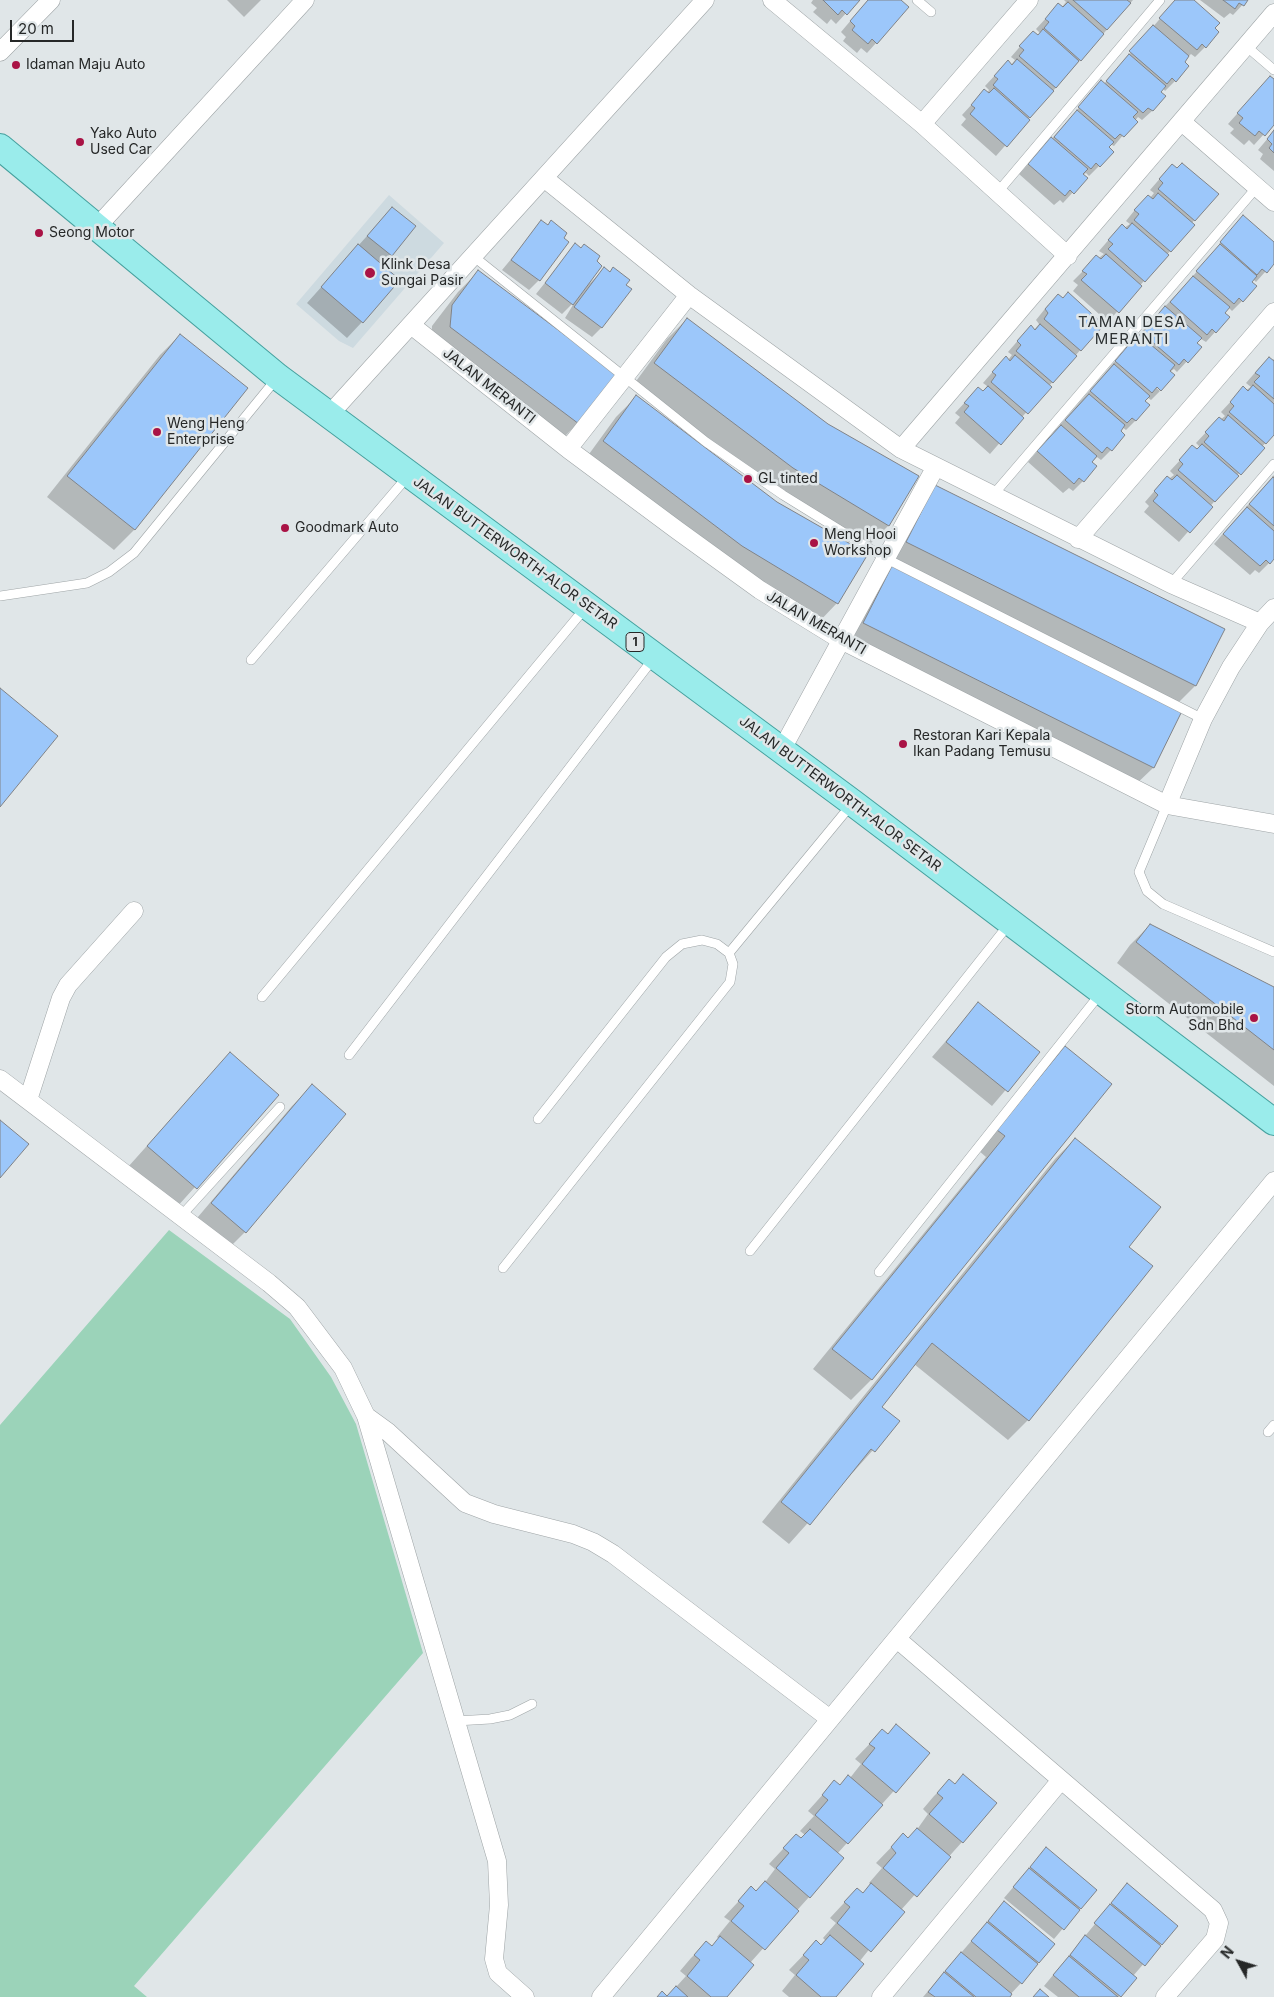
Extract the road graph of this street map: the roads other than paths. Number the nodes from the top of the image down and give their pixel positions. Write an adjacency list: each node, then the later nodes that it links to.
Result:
1 (51, 0): 11 (street)
2 (305, 0): 20 (street)
3 (705, 0): 16 (street)
4 (772, 0): 14 (street)
5 (917, 0): 8 (lane)
6 (1028, 0): 14 (street)
7 (1160, 0): 18 (lane)
8 (930, 12)
9 (1274, 13): 10 (street)
10 (1246, 46): 12 (lane); 13 (street)
11 (0, 52)
12 (1274, 70)
13 (1182, 122): 17 (street); 22 (street)
14 (922, 124): 18 (street)
15 (2, 150): 20 (main road, JALAN BUTTERWORTH-ALOR SETAR / 1)
16 (544, 178): 21 (street); 23 (street)
17 (1257, 187): 19 (street); 34 (lane)
18 (997, 193): 22 (street)
19 (1274, 202)
20 (96, 228): 26 (main road, JALAN BUTTERWORTH-ALOR SETAR / 1)
21 (473, 256): 25 (street); 27 (lane)
22 (1068, 256): 30 (street)
23 (688, 295): 27 (street); 30 (street)
24 (1274, 312): 35 (street)
25 (411, 325): 28 (street); 29 (street, JALAN MERANTI)
26 (278, 377): 28 (main road, JALAN BUTTERWORTH-ALOR SETAR / 1); 38 (lane)
27 (623, 377): 29 (street); 36 (lane)
28 (329, 415): 33 (main road, JALAN BUTTERWORTH-ALOR SETAR / 1)
29 (568, 449): 42 (street, JALAN MERANTI)
30 (901, 449): 32 (street)
31 (1274, 464): 37 (lane)
32 (935, 468): 34 (street); 36 (street)
33 (409, 475): 39 (main road, JALAN BUTTERWORTH-ALOR SETAR / 1); 44 (lane)
34 (993, 495): 35 (street)
35 (1078, 538): 37 (street)
36 (885, 558): 42 (street); 45 (lane)
37 (1171, 584): 41 (street)
38 (0, 596)
39 (587, 607): 43 (main road, JALAN BUTTERWORTH-ALOR SETAR / 1); 55 (lane)
40 (1274, 608): 41 (street)
41 (1260, 623): 45 (street)
42 (840, 640): 46 (street); 48 (street, JALAN MERANTI)
43 (655, 656): 46 (main road, JALAN BUTTERWORTH-ALOR SETAR / 1); 56 (lane)
44 (251, 660)
45 (1203, 719): 48 (street)
46 (781, 751): 47 (main road, JALAN BUTTERWORTH-ALOR SETAR / 1)
47 (853, 803): 51 (main road, JALAN BUTTERWORTH-ALOR SETAR / 1); 53 (lane)
48 (1167, 805): 49 (street, JALAN MERANTI); 52 (lane)
49 (1274, 824)
50 (134, 911): 58 (street)
51 (1010, 922): 54 (main road, JALAN BUTTERWORTH-ALOR SETAR / 1); 64 (lane)
52 (1274, 952)
53 (729, 953): 60 (lane); 65 (lane)
54 (1102, 991): 61 (main road, JALAN BUTTERWORTH-ALOR SETAR / 1); 66 (lane)
55 (262, 997)
56 (349, 1055)
57 (0, 1079): 58 (street)
58 (28, 1100): 63 (street)
59 (280, 1107): 63 (lane)
60 (538, 1119)
61 (1274, 1122)
62 (1274, 1182): 68 (street)
63 (181, 1216): 67 (street)
64 (750, 1251)
65 (503, 1268)
66 (879, 1272)
67 (366, 1416): 70 (street); 71 (street)
68 (897, 1639): 70 (street); 72 (street)
69 (532, 1704): 71 (lane)
70 (830, 1719): 74 (street)
71 (456, 1721): 73 (street)
72 (1061, 1780): 75 (street); 76 (street)
73 (525, 1997)
74 (601, 1997)
75 (881, 1997)
76 (1165, 1997)

